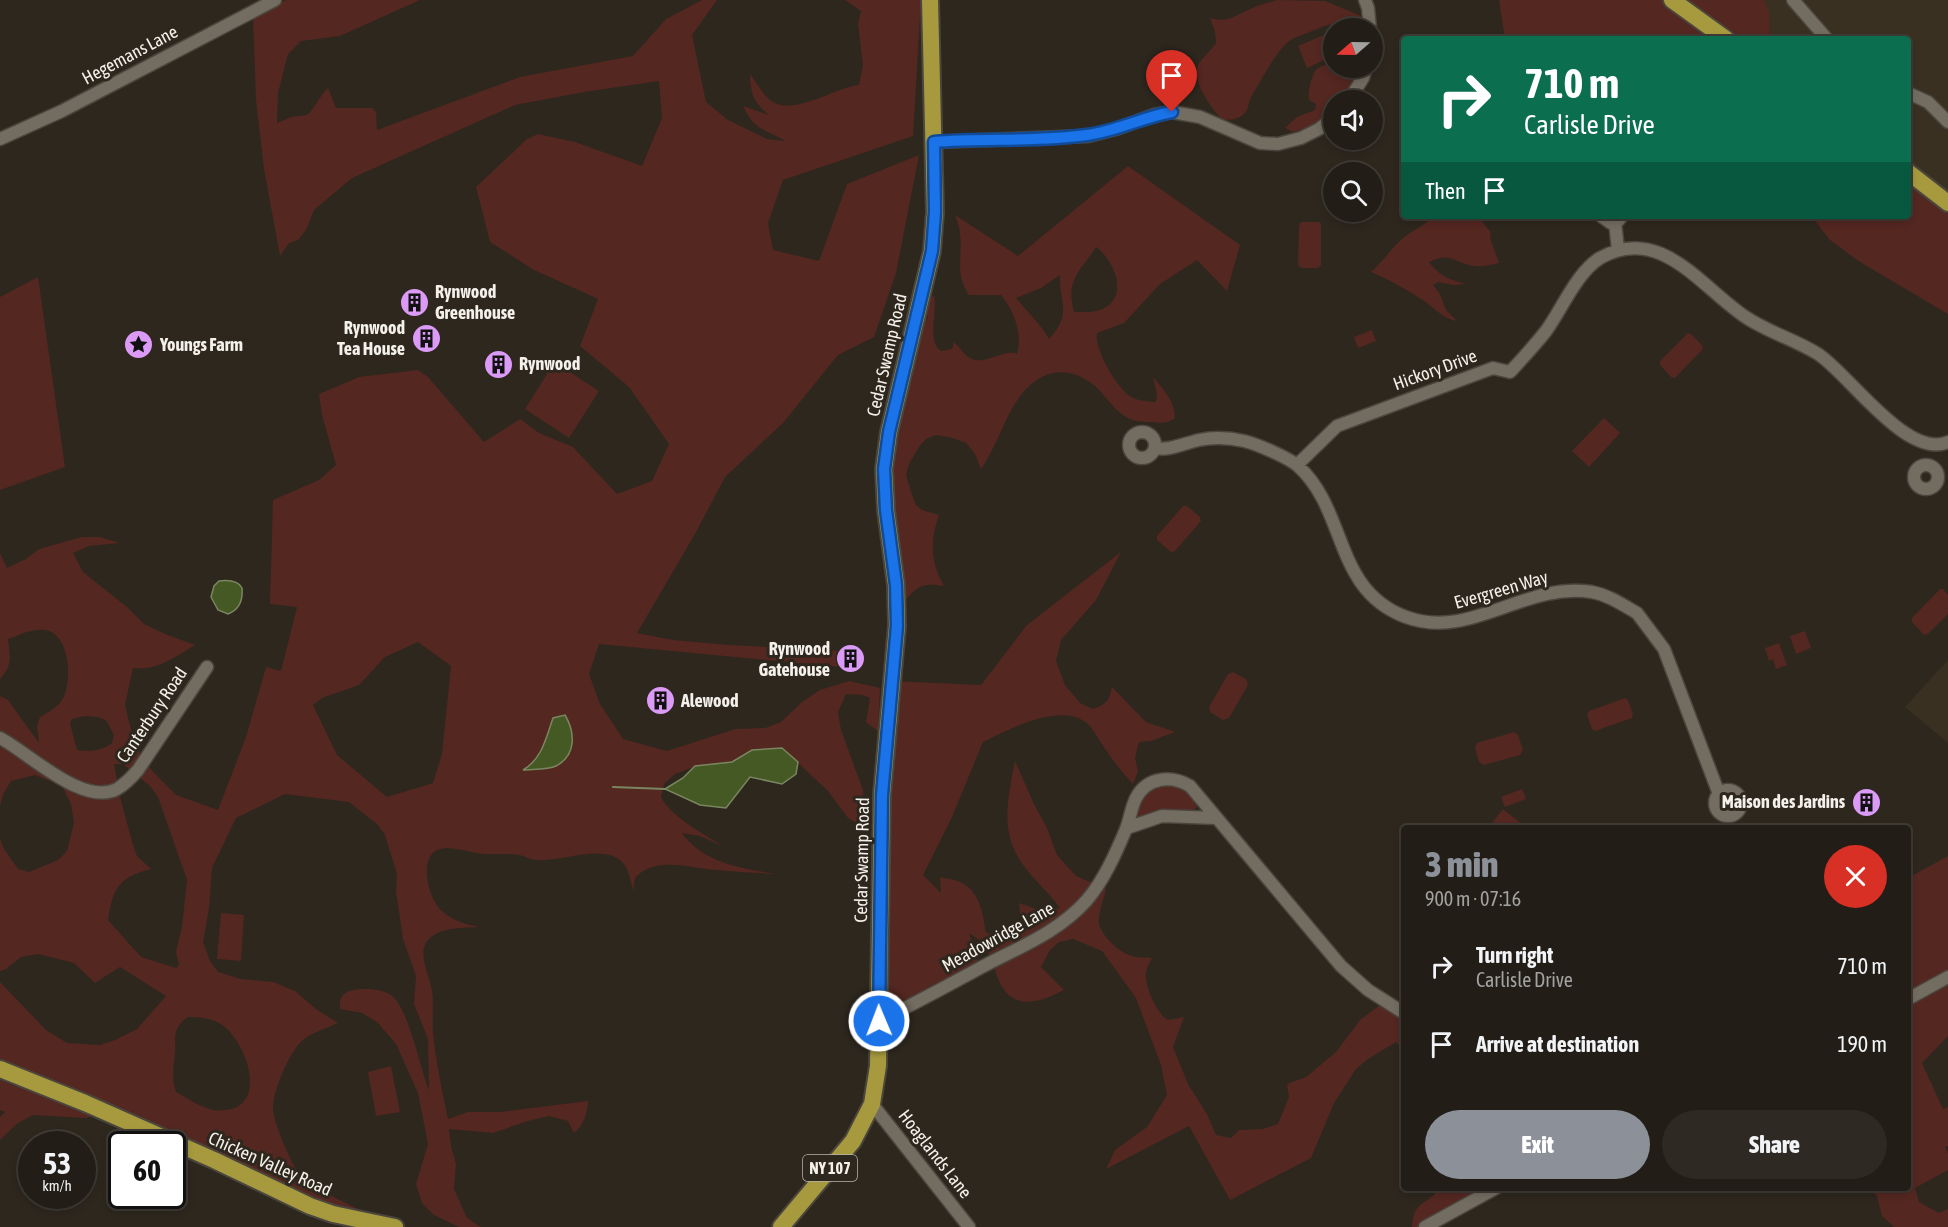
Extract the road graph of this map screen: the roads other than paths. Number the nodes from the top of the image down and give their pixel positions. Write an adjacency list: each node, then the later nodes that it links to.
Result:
1 (275, 0): 12 (street, Hegemans Lane)
2 (930, 0): 13 (main road, Cedar Swamp Road / NY 107)
3 (1365, 0): 6 (street)
4 (1672, 0): 7 (main road)
5 (1793, 0): 8 (street)
6 (1369, 18)
7 (1722, 36)
8 (1824, 36)
9 (1911, 94): 10 (street)
10 (1948, 122)
11 (1323, 126): 13 (street)
12 (0, 138)
13 (934, 142): 32 (main road, Cedar Swamp Road / NY 107)
14 (1911, 174): 15 (main road)
15 (1948, 203)
16 (1605, 219): 17 (street)
17 (1619, 219): 18 (street)
18 (1618, 250): 20 (street, Hickory Drive); 22 (street, Hickory Drive)
19 (1948, 442): 20 (street)
20 (1932, 445): 23 (street)
21 (1155, 448): 22 (street, Evergreen Way)
22 (1297, 465): 26 (street, Evergreen Way)
23 (1928, 465)
24 (207, 667): 25 (street, Canterbury Road)
25 (0, 738)
26 (1719, 794)
27 (1216, 819): 28 (street); 28 (street, Meadowridge Lane); 31 (street, Meadowridge Lane)
28 (1127, 828): 32 (street, Meadowridge Lane)
29 (1948, 977): 30 (street)
30 (1911, 997)
31 (1401, 1011)
32 (879, 1021): 34 (main road, Cedar Swamp Road / NY 107)
33 (0, 1069): 36 (main road, Chicken Valley Road)
34 (872, 1104): 37 (main road, Cedar Swamp Road / NY 107); 38 (street, Hoaglands Lane)
35 (1491, 1191): 39 (street)
36 (395, 1227)
37 (781, 1227)
38 (969, 1227)
39 (1425, 1227)

